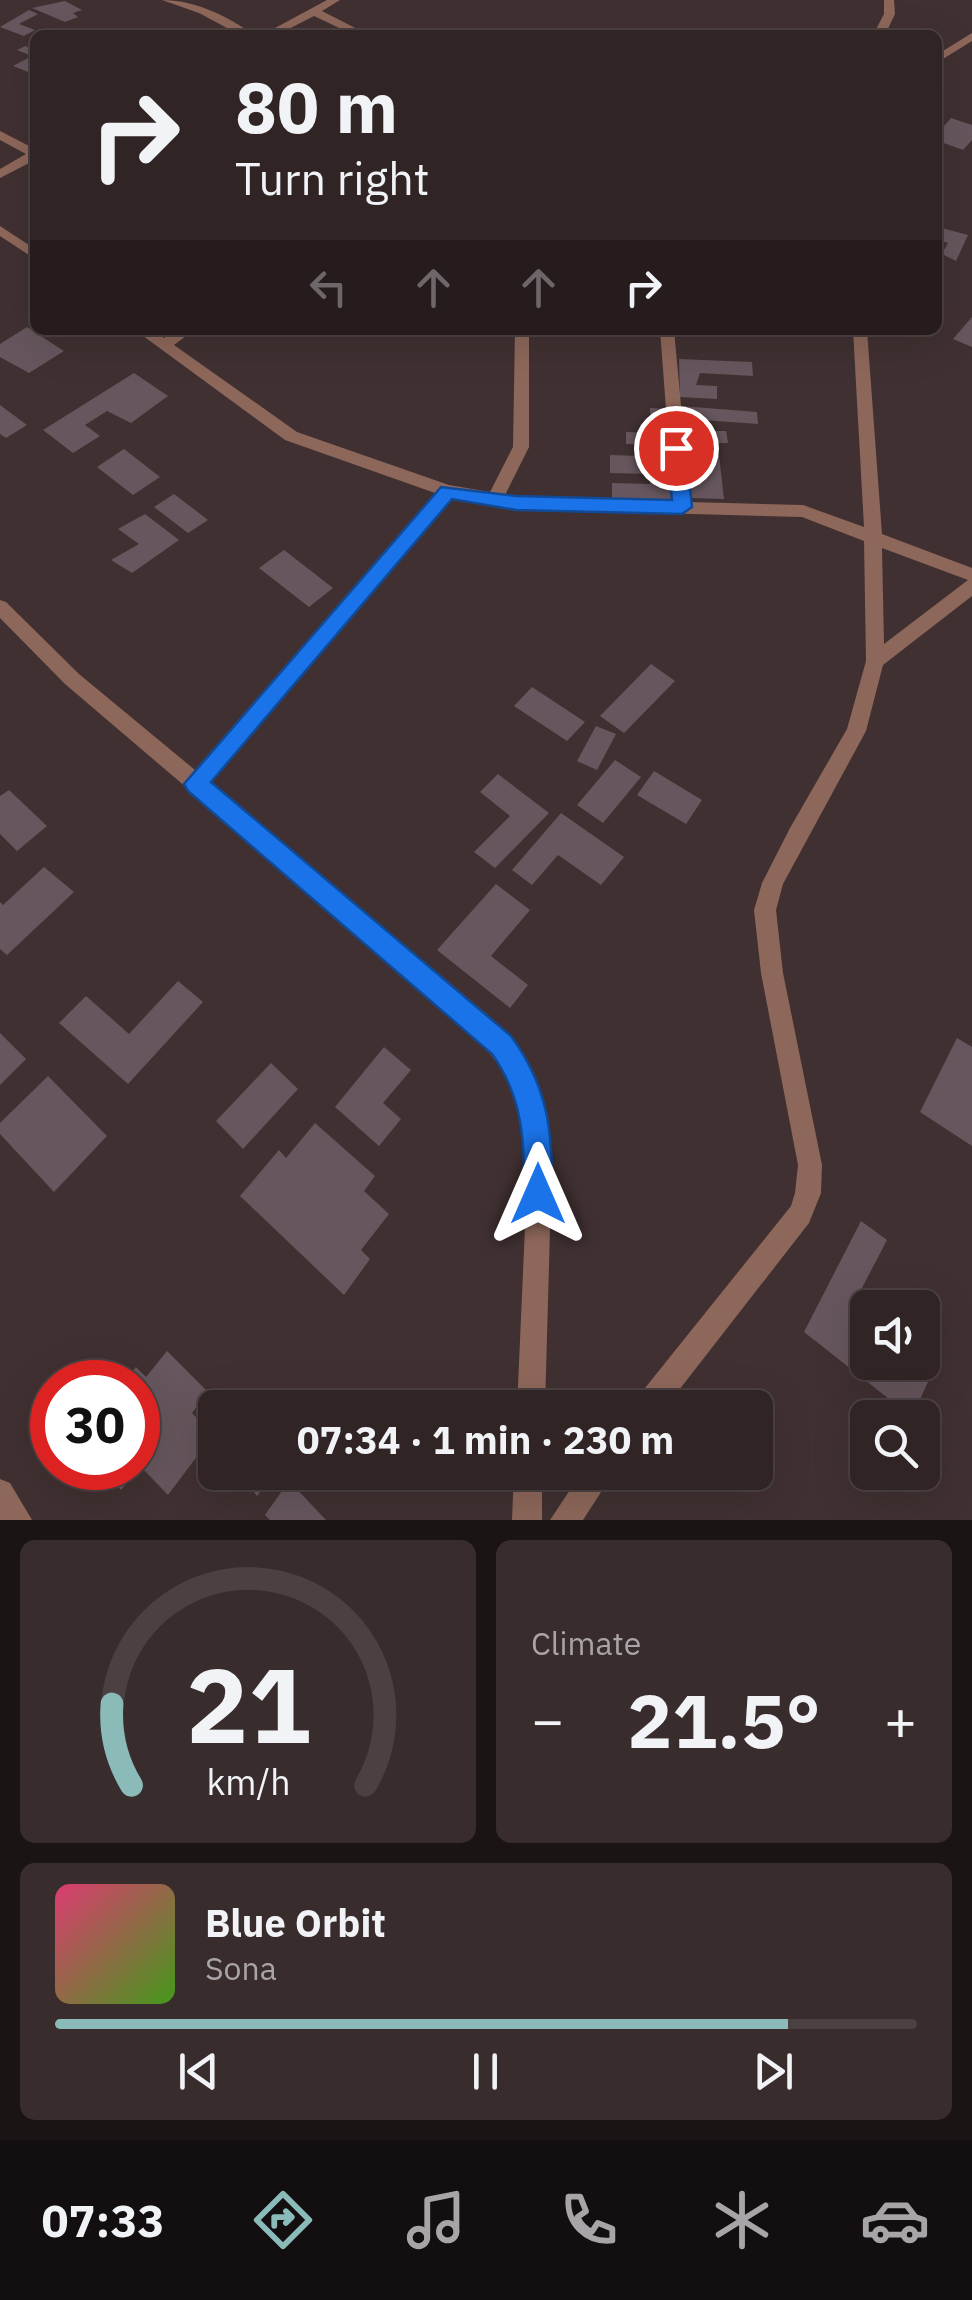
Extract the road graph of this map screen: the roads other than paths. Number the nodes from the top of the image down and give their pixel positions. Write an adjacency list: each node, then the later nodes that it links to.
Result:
1 (168, 0): 5 (street)
2 (335, 0): 4 (street)
3 (888, 0): 8 (street)
4 (313, 12): 6 (street); 7 (street)
5 (239, 30)
6 (278, 30)
7 (352, 30)
8 (882, 30)
9 (972, 36): 10 (street)
10 (942, 56)
11 (0, 135): 12 (street)
12 (30, 152)
13 (30, 158): 14 (street)
14 (0, 174)
15 (0, 230): 16 (street)
16 (30, 251)
17 (149, 335): 22 (street)
18 (179, 335): 22 (street)
19 (522, 335): 24 (street)
20 (667, 335): 25 (street)
21 (860, 335): 26 (street)
22 (164, 345): 23 (street)
23 (448, 492): 24 (street); 31 (street)
24 (494, 500): 25 (street)
25 (682, 507): 26 (street)
26 (873, 536): 27 (street); 30 (street)
27 (972, 575)
28 (972, 586): 30 (street)
29 (0, 607): 31 (street)
30 (874, 661): 33 (street)
31 (196, 784): 32 (street)
32 (532, 1390)
33 (661, 1390)
34 (527, 1490): 38 (street)
35 (587, 1490): 39 (street)
36 (0, 1492): 37 (street)
37 (18, 1520)
38 (526, 1520)
39 (566, 1520)

